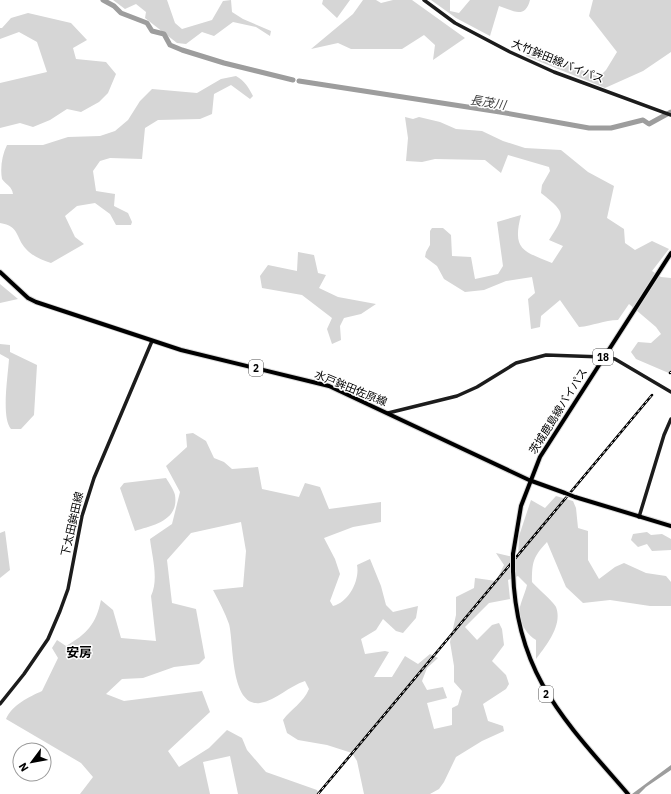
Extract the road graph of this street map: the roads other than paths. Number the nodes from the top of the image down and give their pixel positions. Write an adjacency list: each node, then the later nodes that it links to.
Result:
1 (424, 0): 2 (main road, 大竹鉾田線バイパス)
2 (671, 115)
3 (671, 253): 6 (main road, 茨城鹿島線バイパス / 18)
4 (0, 272): 5 (main road, 水戸鉾田佐原線 / 2)
5 (152, 341): 8 (main road, 水戸鉾田佐原線 / 2); 13 (main road, 下太田鉾田線)
6 (603, 357): 7 (main road); 8 (main road); 10 (main road, 茨城鹿島線バイパス / 18)
7 (671, 392)
8 (388, 412): 10 (main road, 水戸鉾田佐原線 / 2)
9 (671, 419): 11 (main road)
10 (530, 480): 11 (main road, 水戸鉾田佐原線 / 2, bridge); 14 (main road, 2, bridge)
11 (639, 517): 12 (main road, 水戸鉾田佐原線 / 2)
12 (671, 526)
13 (0, 704)
14 (628, 794)

